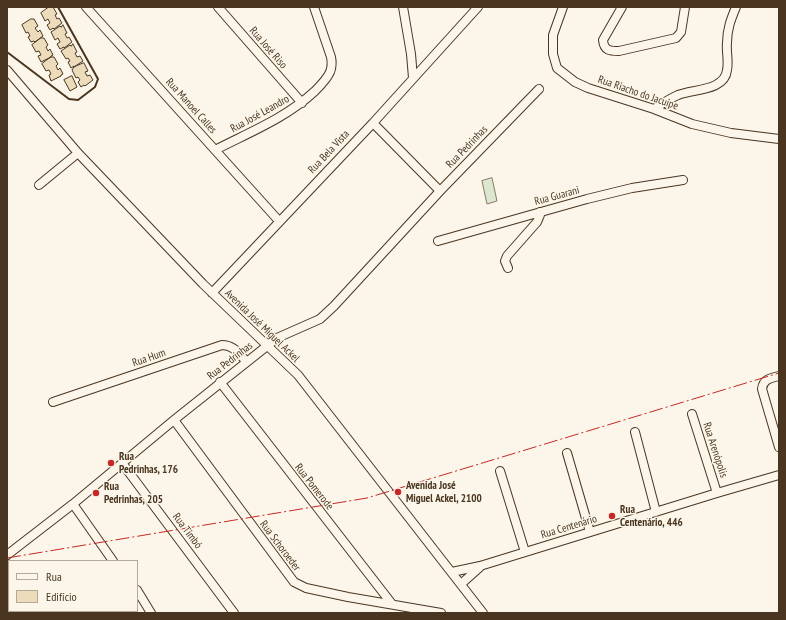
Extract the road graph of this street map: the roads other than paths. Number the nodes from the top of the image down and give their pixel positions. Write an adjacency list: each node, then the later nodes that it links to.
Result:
1 (86, 7): 19 (street, Rua Manoel Calles)
2 (218, 7): 15 (street, Rua José Riso)
3 (314, 7): 15 (street, Rua José Leandro)
4 (403, 7): 10 (street)
5 (478, 7): 11 (street, Rua Bela Vista)
6 (563, 7): 16 (street, Rua Riacho do Jacuípe)
7 (622, 7): 8 (street)
8 (685, 7)
9 (736, 7): 16 (street)
10 (411, 54): 11 (street); 13 (street)
11 (429, 60): 13 (street, Rua Bela Vista)
12 (7, 70): 20 (street, Avenida José Miguel Ackel)
13 (413, 78): 17 (street, Rua Bela Vista)
14 (539, 89): 23 (street, Rua Pedrinhas)
15 (302, 103): 19 (street, Rua José Leandro)
16 (654, 109): 18 (street, Rua Riacho do Jacuípe)
17 (373, 123): 23 (street); 25 (street, Rua Bela Vista)
18 (779, 139)
19 (215, 150): 25 (street, Rua Manoel Calles)
20 (78, 153): 22 (street); 28 (street, Avenida José Miguel Ackel)
21 (682, 180): 24 (street, Rua Guarani)
22 (39, 185)
23 (440, 191): 29 (street, Rua Pedrinhas)
24 (540, 212): 26 (street, Rua Guarani); 27 (street)
25 (279, 221): 28 (street, Rua Bela Vista)
26 (438, 241)
27 (508, 268)
28 (212, 293): 29 (street, Avenida José Miguel Ackel)
29 (267, 346): 30 (street, Rua Pedrinhas); 50 (street, Avenida José Miguel Ackel)
30 (247, 362): 32 (street, Rua Pedrinhas); 33 (street, Rua Hum)
31 (779, 376): 37 (street)
32 (220, 382): 35 (street, Rua Pedrinhas); 53 (street, Rua Pomerode)
33 (53, 402)
34 (692, 414): 42 (street, Rua Arenópolis)
35 (174, 420): 39 (street, Rua Pedrinhas); 53 (street, Rua Schoroeder)
36 (635, 432): 44 (street)
37 (779, 447)
38 (567, 453): 45 (street)
39 (122, 463): 43 (street, Rua Pedrinhas); 55 (street, Rua Timbó)
40 (500, 471): 46 (street)
41 (779, 475): 42 (street, Rua Centenário)
42 (717, 492): 44 (street, Rua Centenário)
43 (73, 504): 47 (street, Rua Pedrinhas); 48 (street)
44 (656, 512): 45 (street, Rua Centenário)
45 (590, 532): 46 (street, Rua Centenário)
46 (525, 552): 49 (street, Rua Centenário)
47 (7, 555)
48 (112, 560)
49 (480, 566): 50 (street, Rua Centenário); 51 (street, Rua Centenário)
50 (452, 572): 51 (street, Avenida José Miguel Ackel)
51 (461, 584): 57 (street, Avenida José Miguel Ackel)
52 (138, 592): 54 (street)
53 (392, 604): 56 (street, Rua Schoroeder)
54 (151, 613)
55 (234, 613)
56 (441, 613)
57 (483, 613)

